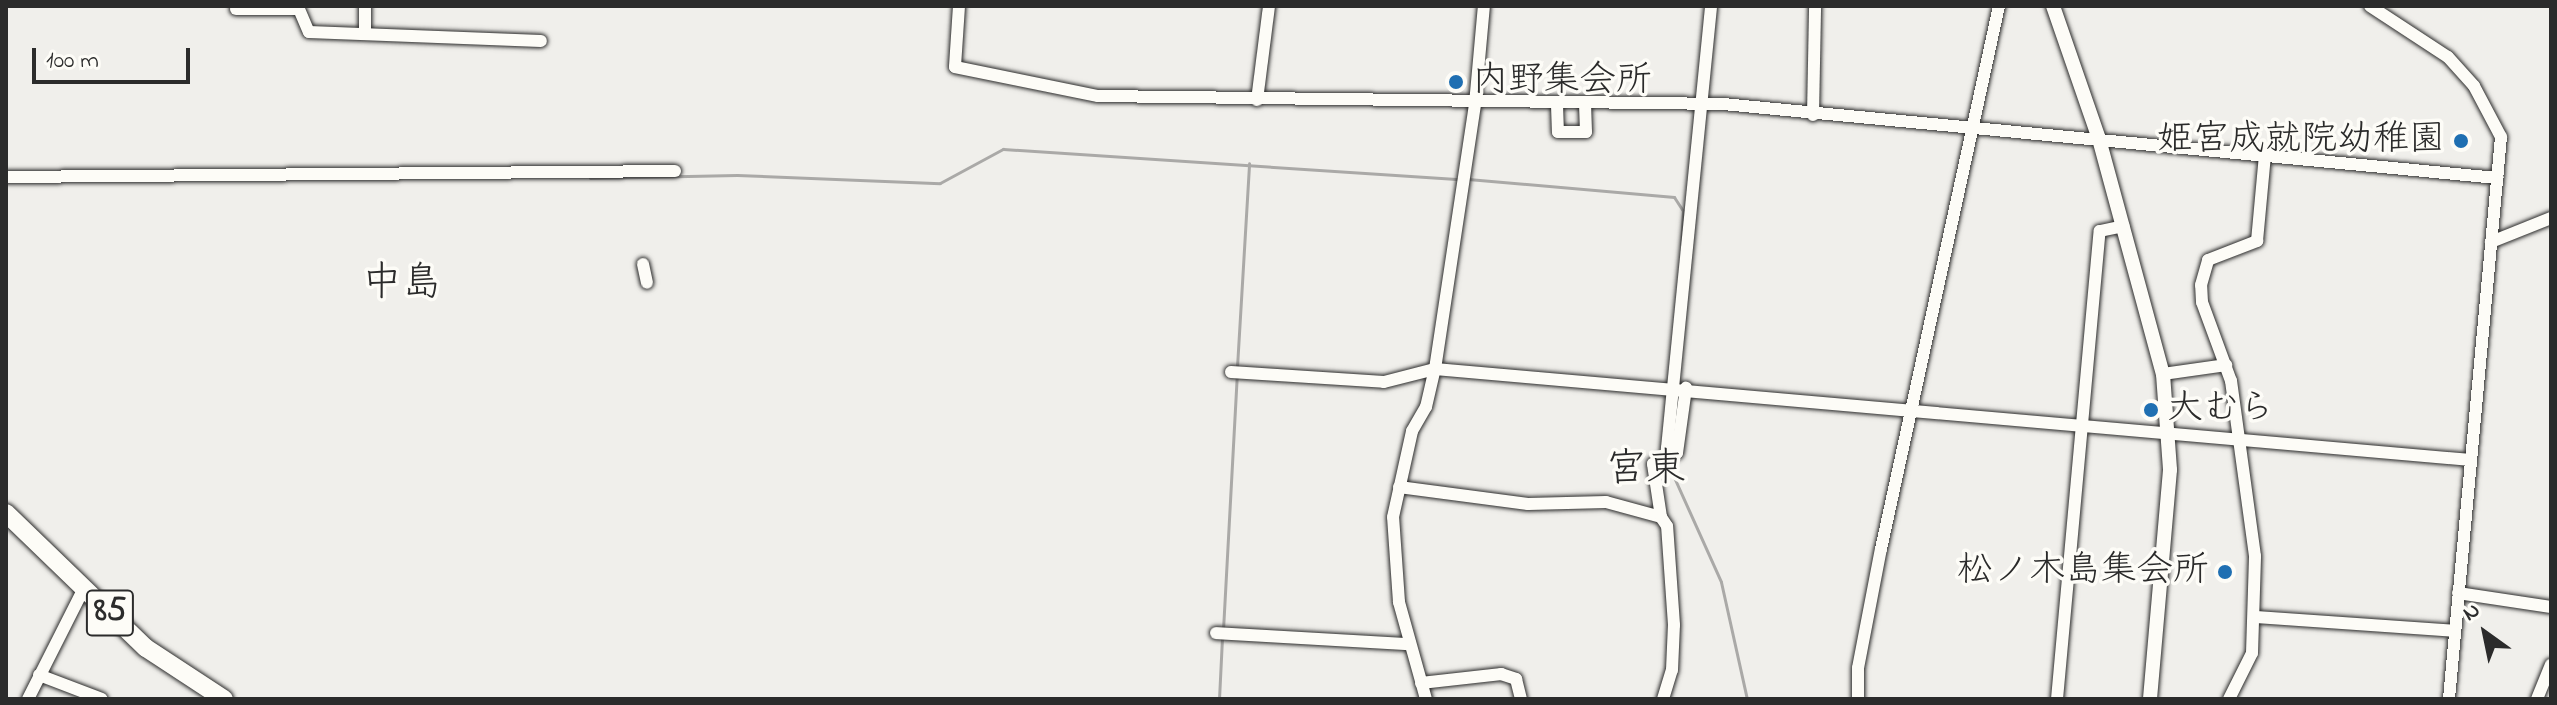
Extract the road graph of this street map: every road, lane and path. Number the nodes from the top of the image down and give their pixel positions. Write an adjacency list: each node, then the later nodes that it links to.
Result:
1 (365, 6): 11 (street)
2 (959, 6): 13 (street)
3 (1269, 6): 13 (street)
4 (1484, 6): 14 (street)
5 (1711, 6): 15 (street)
6 (1815, 6): 18 (street)
7 (1999, 6): 19 (street)
8 (2053, 6): 20 (street)
9 (2370, 6): 24 (street)
10 (236, 9): 11 (street)
11 (365, 33): 12 (street)
12 (541, 41)
13 (1257, 100): 14 (street)
14 (1475, 104): 16 (street); 31 (street)
15 (1702, 104): 17 (street); 18 (street); 34 (street)
16 (1557, 105): 17 (street); 17 (street)
17 (1585, 105)
18 (1813, 115): 19 (street)
19 (1972, 129): 20 (street); 35 (street)
20 (2099, 139): 21 (street); 26 (street)
21 (2265, 155): 24 (street); 30 (street)
22 (675, 171): 23 (street)
23 (6, 177)
24 (2497, 178): 27 (street)
25 (2551, 218): 27 (street)
26 (2123, 226): 33 (street); 36 (street)
27 (2491, 242): 39 (street)
28 (643, 264): 29 (street)
29 (647, 283)
30 (2226, 365): 33 (street); 38 (street)
31 (1435, 369): 32 (street); 34 (street); 40 (street)
32 (1231, 372)
33 (2163, 374): 37 (street)
34 (1681, 388): 35 (street); 42 (street)
35 (1912, 409): 36 (street); 59 (street)
36 (2082, 424): 37 (street); 60 (street)
37 (2171, 432): 38 (street); 61 (street)
38 (2239, 439): 39 (street); 46 (street)
39 (2471, 460): 44 (street)
40 (1399, 487): 42 (street); 49 (street)
41 (6, 513): 43 (main road, 85)
42 (1661, 517): 58 (street)
43 (84, 588): 51 (street); 55 (main road, 85)
44 (2458, 593): 45 (street); 47 (street)
45 (2551, 607)
46 (2256, 617): 47 (street); 62 (street)
47 (2454, 631): 63 (street)
48 (1216, 633): 49 (street)
49 (1408, 644): 52 (street)
50 (2551, 665): 64 (street)
51 (39, 675): 53 (street); 54 (street)
52 (1421, 683): 56 (street); 57 (street)
53 (28, 699)
54 (102, 699)
55 (224, 699)
56 (1426, 699)
57 (1521, 699)
58 (1663, 699)
59 (1858, 699)
60 (2057, 699)
61 (2150, 699)
62 (2229, 699)
63 (2449, 699)
64 (2537, 699)

